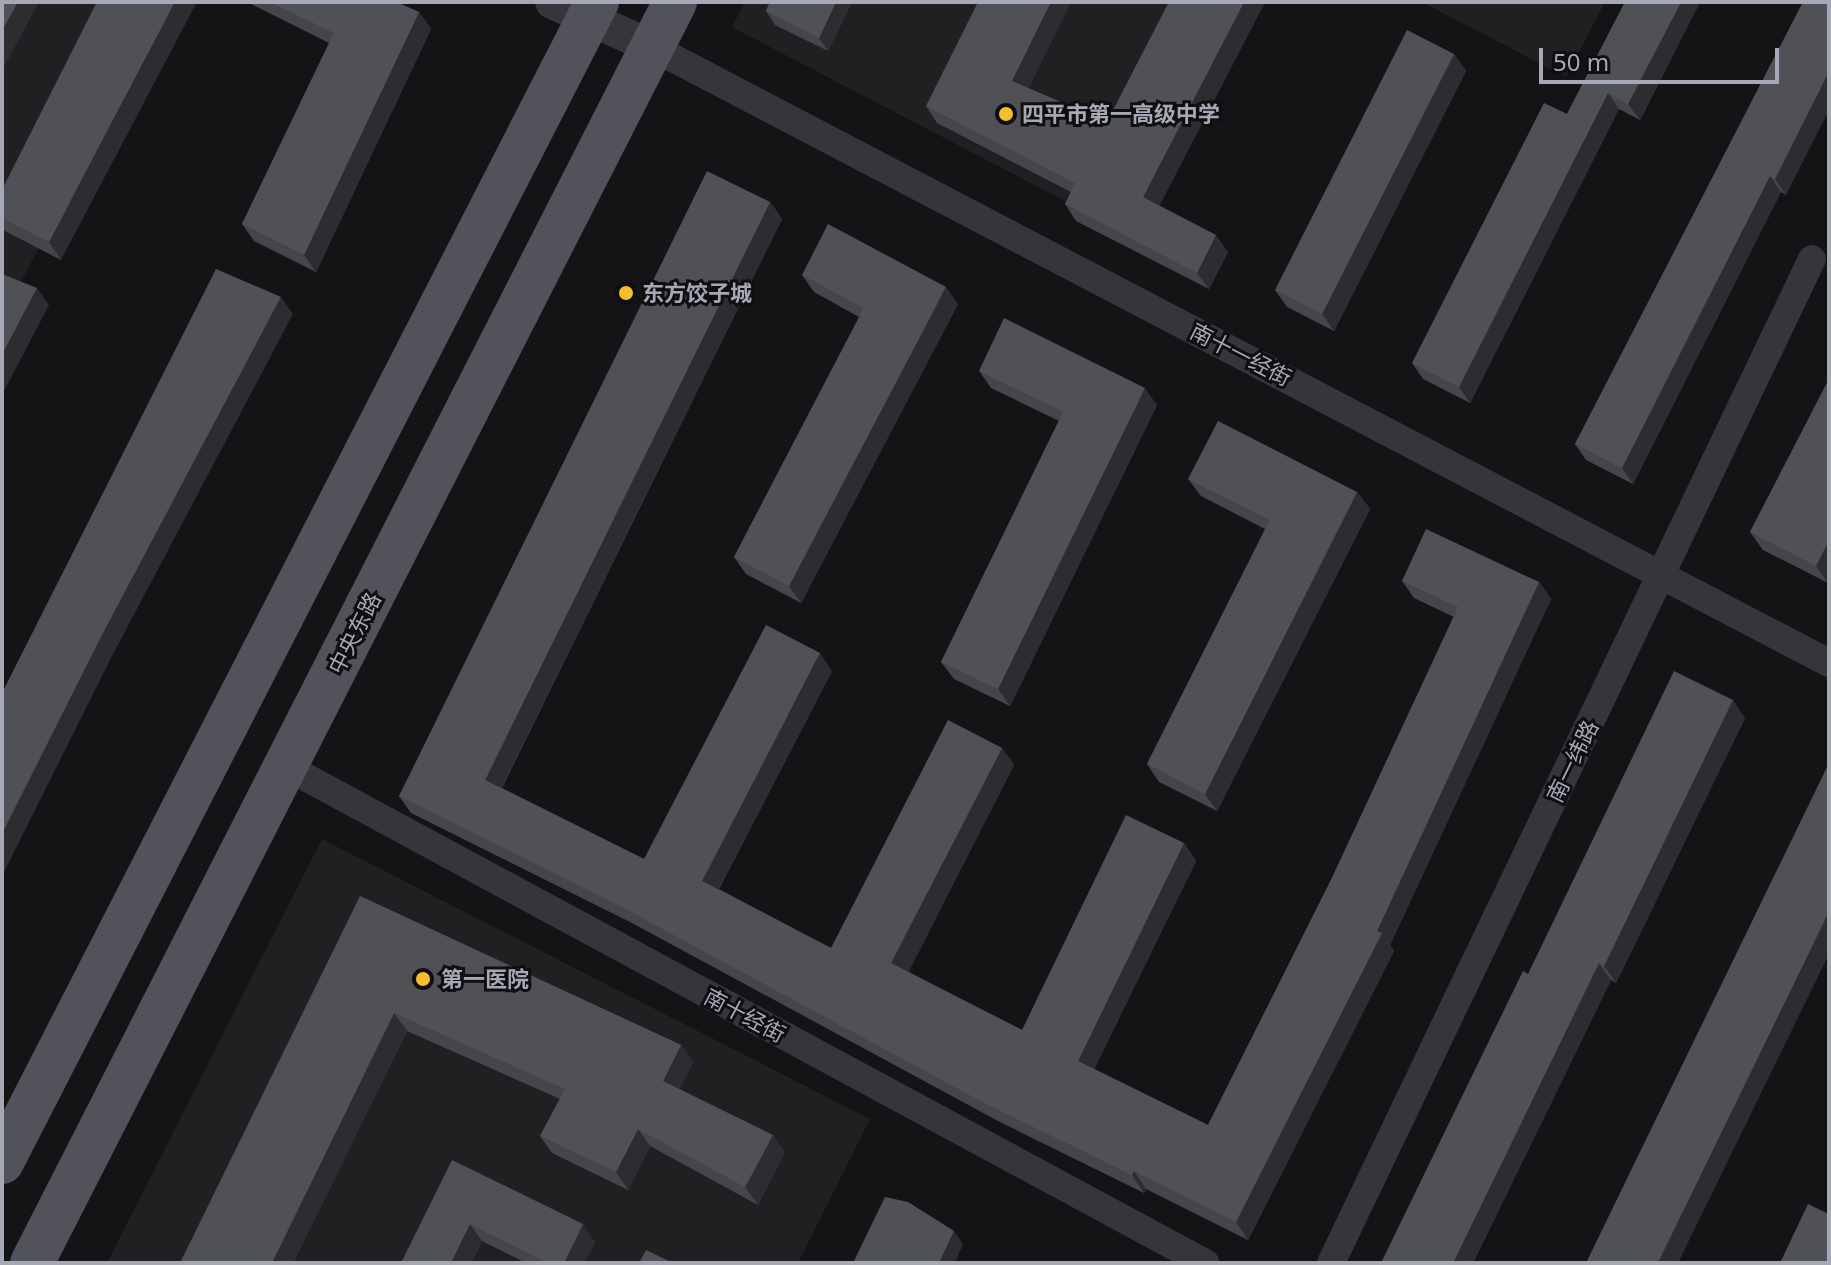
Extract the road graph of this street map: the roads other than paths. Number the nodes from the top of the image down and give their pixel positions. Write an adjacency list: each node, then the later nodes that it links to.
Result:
1 (675, 2): 3 (main road, 中央东路)
2 (579, 8): 3 (street); 8 (main road)
3 (652, 47): 5 (street, 南十一经街); 7 (main road, 中央东路)
4 (1812, 259): 5 (street, 南一纬路)
5 (1663, 574): 6 (street, 南十一经街); 11 (street, 南一纬路)
6 (1829, 663)
7 (285, 766): 9 (main road, 中央东路); 10 (street, 南十经街)
8 (2, 1162)
9 (32, 1263)
10 (1205, 1263)
11 (1331, 1263)

